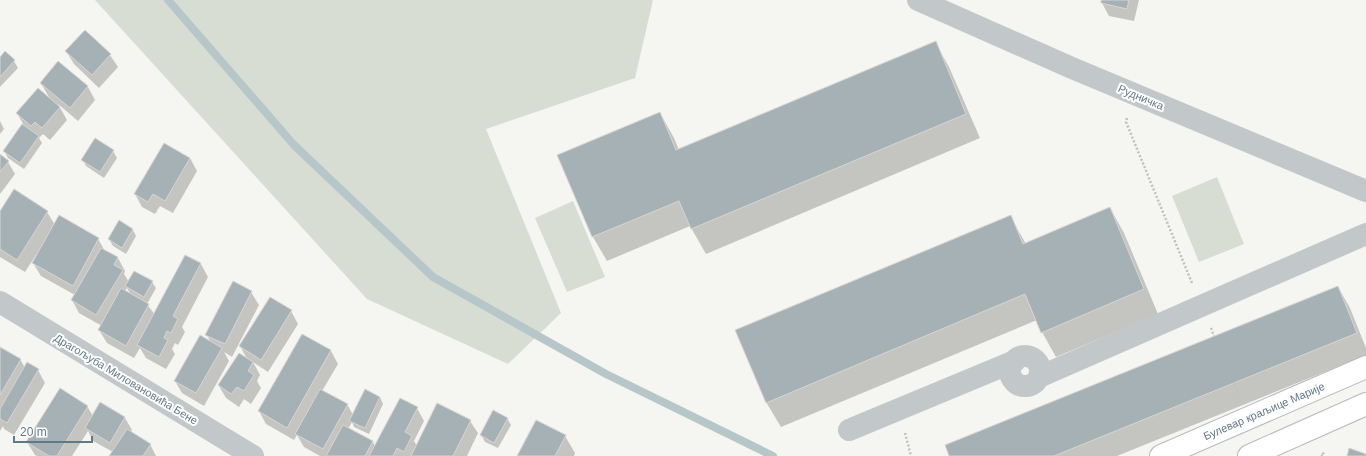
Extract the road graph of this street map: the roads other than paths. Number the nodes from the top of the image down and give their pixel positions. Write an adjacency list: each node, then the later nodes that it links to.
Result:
1 (918, 0): 2 (street, Рудничка)
2 (1366, 191)
3 (1366, 234): 7 (street)
4 (0, 302): 8 (street, Драгољуба Миловановића Бене)
5 (1366, 367): 9 (main road, Булевар краљице Марије)
6 (1366, 404): 10 (main road)
7 (849, 430)
8 (253, 456)
9 (1161, 456)
10 (1249, 456)

